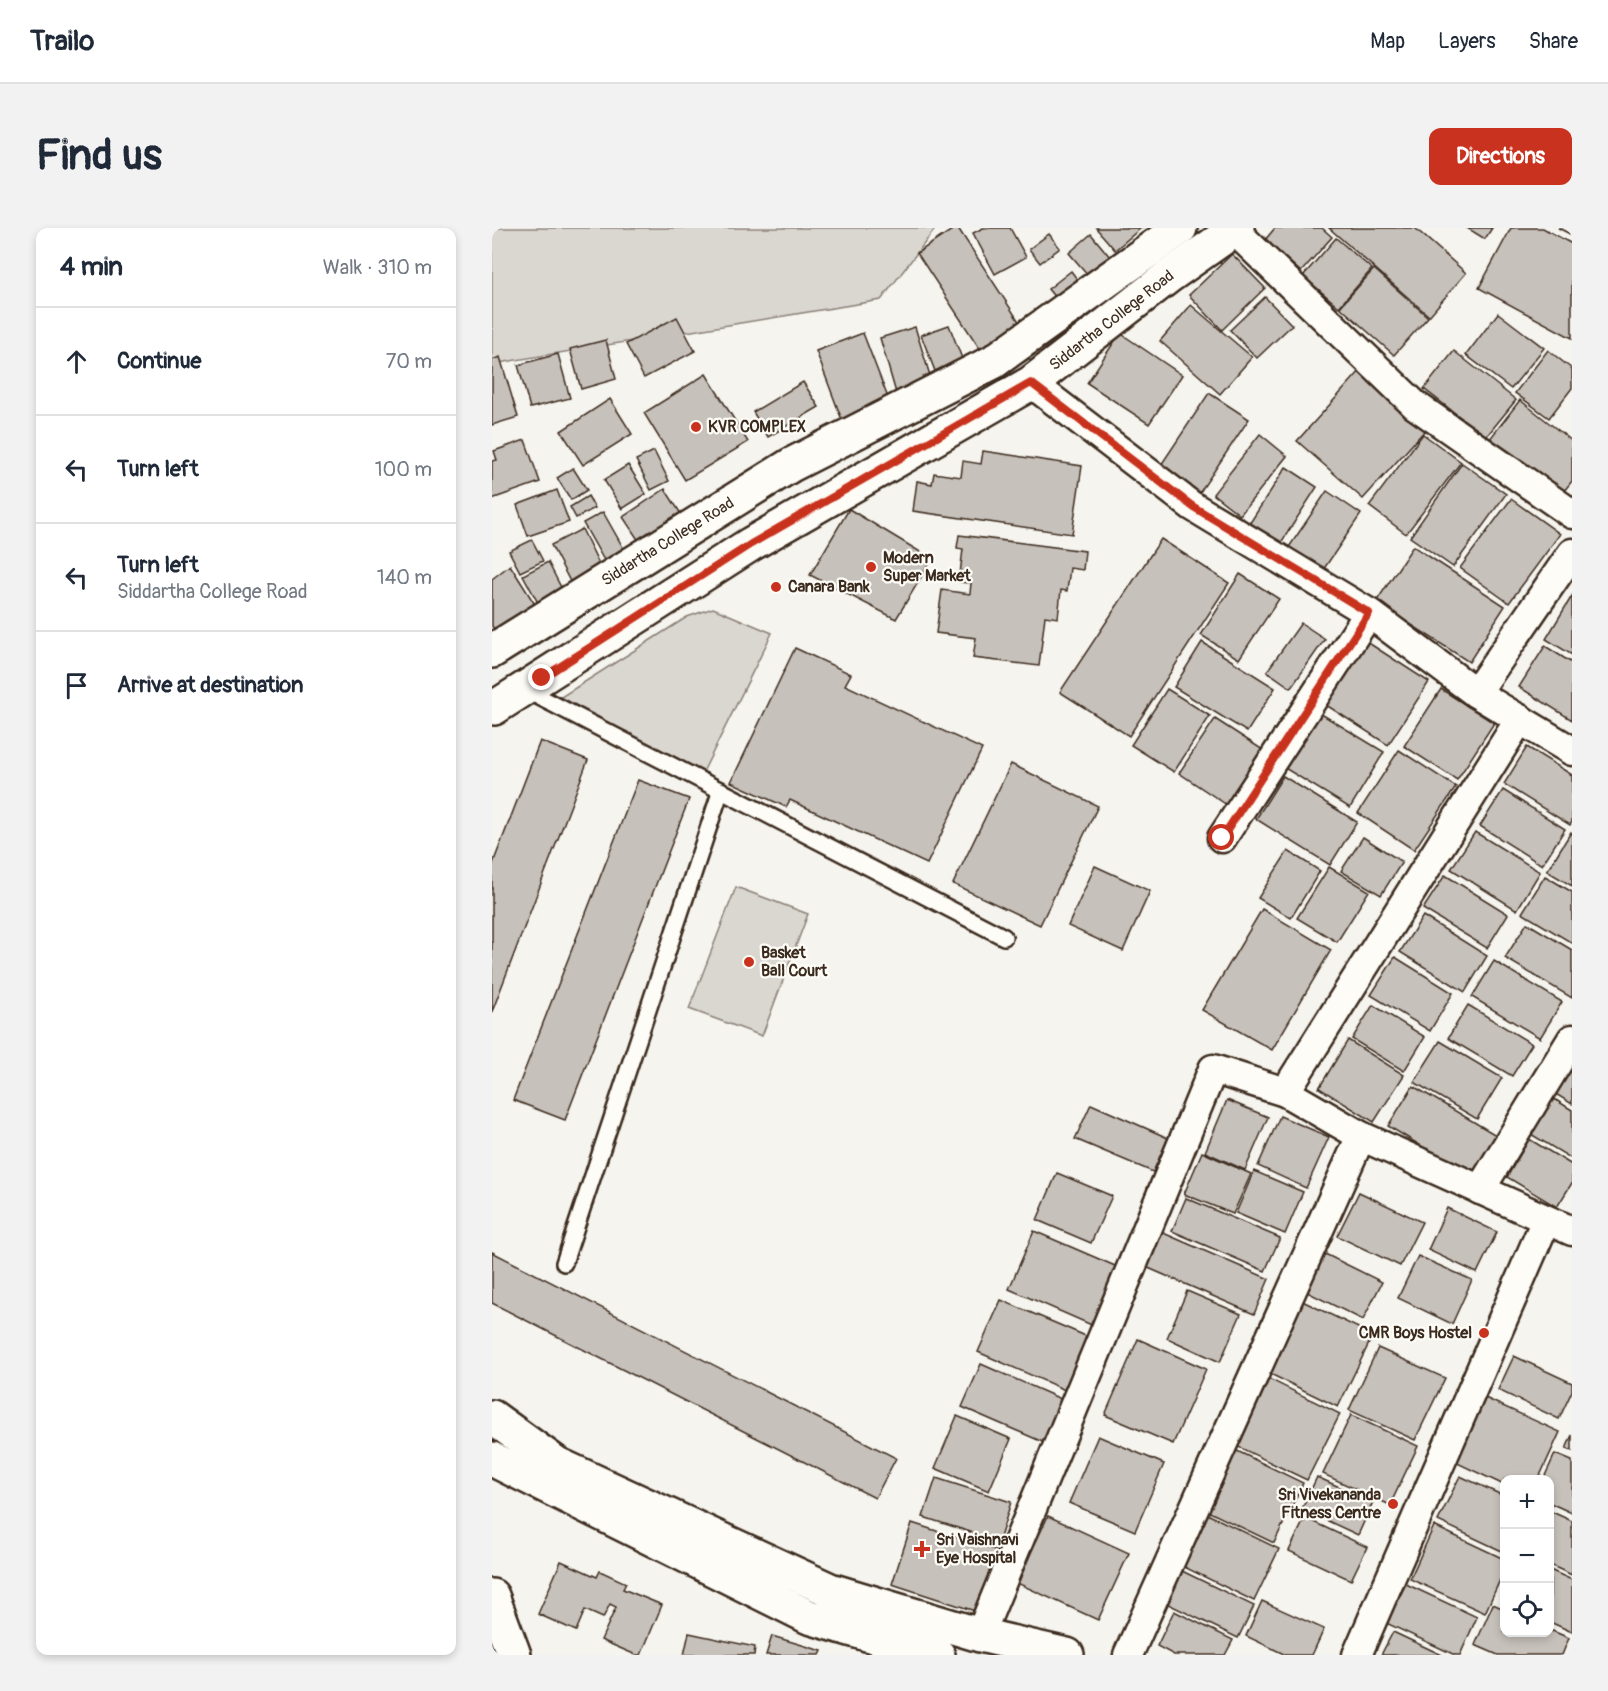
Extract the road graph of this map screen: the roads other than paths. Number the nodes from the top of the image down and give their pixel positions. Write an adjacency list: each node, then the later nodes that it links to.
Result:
1 (1180, 228): 7 (street, Siddartha College Road)
2 (1236, 229): 3 (street, Siddartha College Road); 4 (street)
3 (1031, 383): 6 (street); 8 (street, Siddartha College Road)
4 (1572, 514)
5 (1572, 553): 9 (street)
6 (1369, 613): 9 (street); 14 (street)
7 (492, 651)
8 (524, 689): 10 (street, Siddartha College Road); 13 (lane)
9 (1476, 693): 11 (street)
10 (493, 705)
11 (1520, 719): 12 (street); 17 (street)
12 (1572, 751)
13 (721, 790): 15 (lane); 22 (lane)
14 (1222, 838)
15 (1004, 937)
16 (1572, 1039): 19 (street)
17 (1285, 1092): 18 (street); 26 (street)
18 (1361, 1136): 19 (street); 30 (street)
19 (1480, 1190): 20 (street)
20 (1546, 1220): 21 (street); 31 (street)
21 (1572, 1231)
22 (564, 1263)
23 (492, 1417): 26 (street)
24 (492, 1459): 27 (street)
25 (492, 1596): 28 (street)
26 (980, 1635): 29 (street)
27 (924, 1653)
28 (514, 1655)
29 (1067, 1655)
30 (1128, 1655)
31 (1357, 1655)

